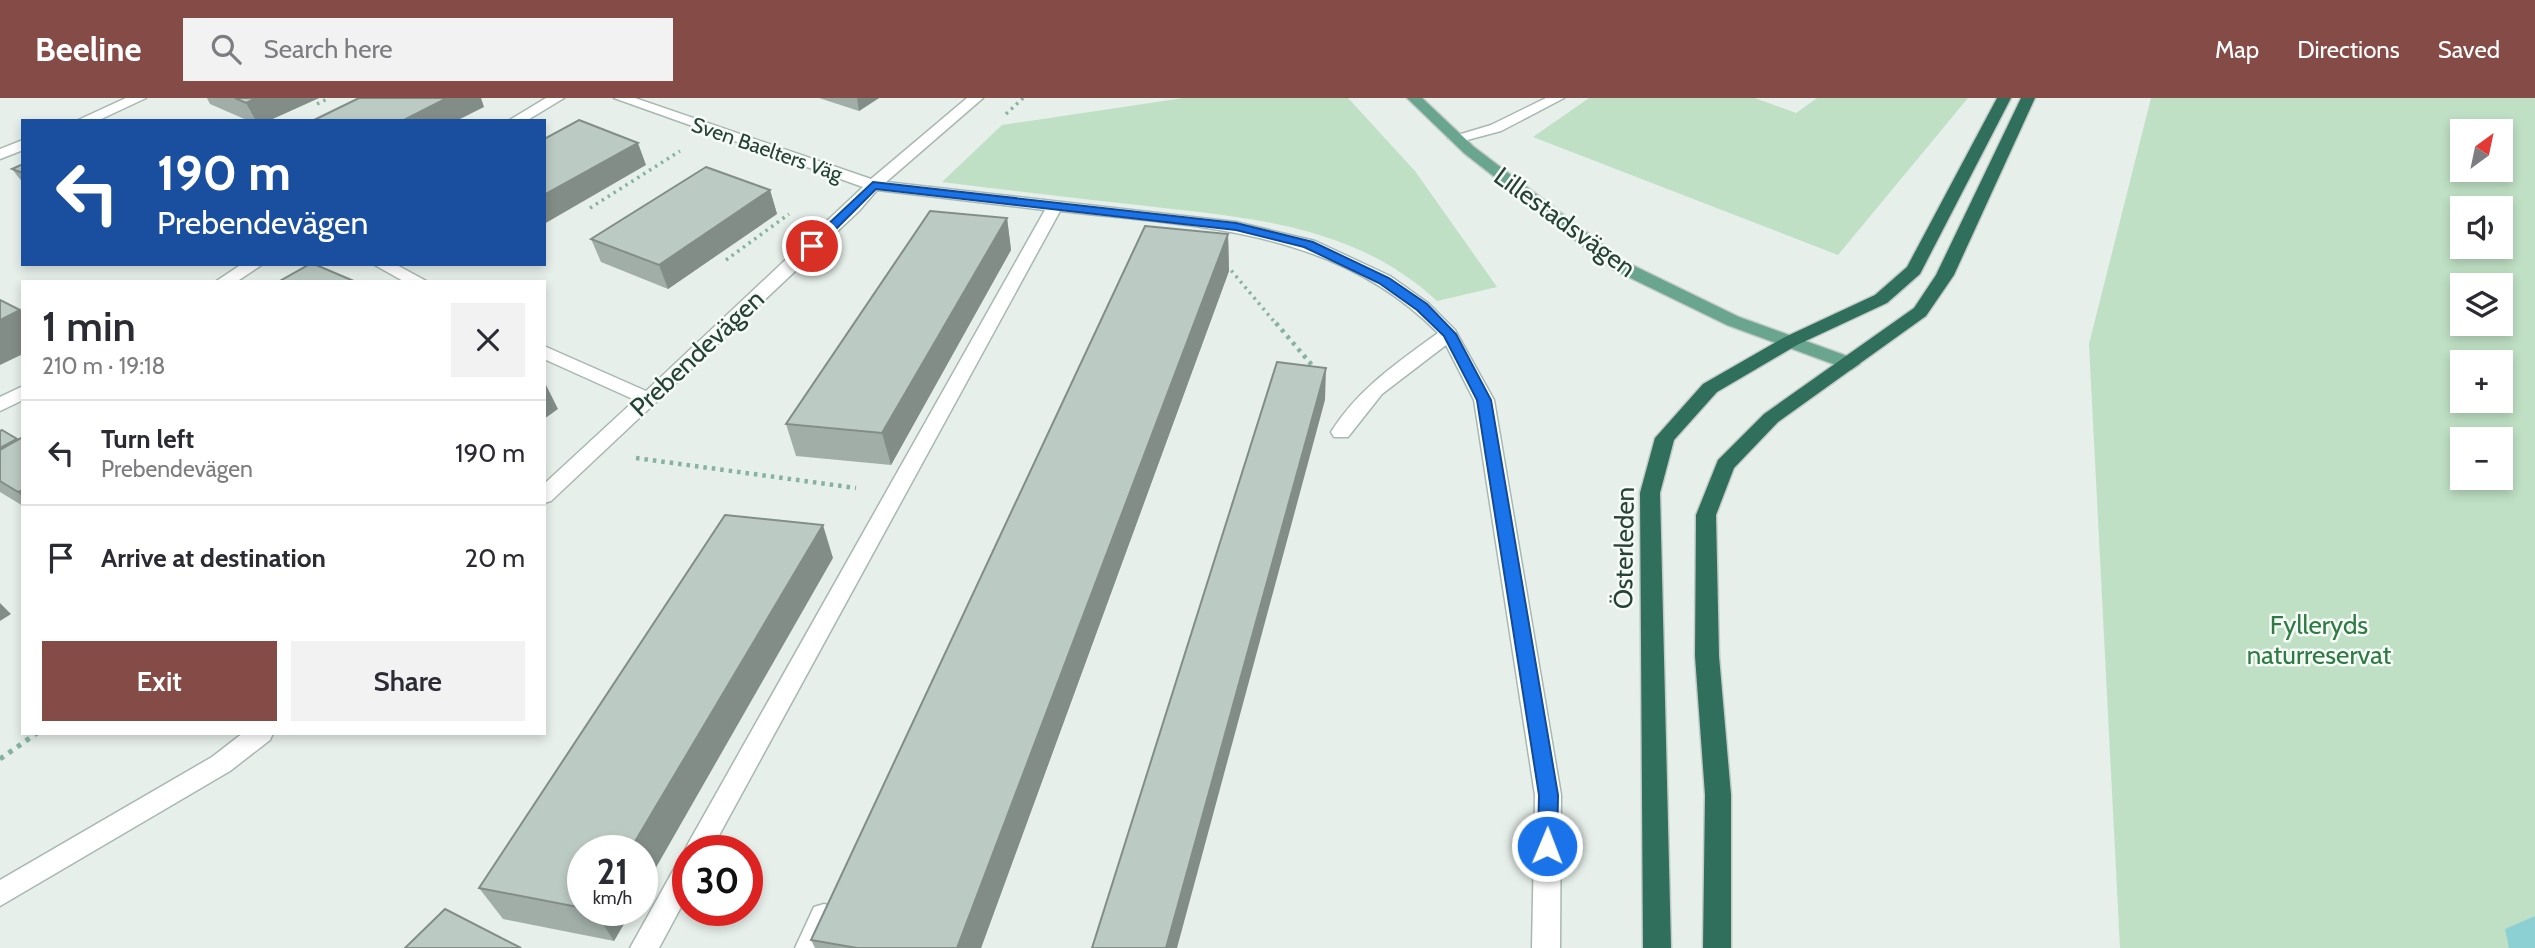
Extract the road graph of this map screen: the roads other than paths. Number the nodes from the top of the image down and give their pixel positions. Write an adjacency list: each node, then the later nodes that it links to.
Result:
1 (139, 98): 9 (street)
2 (557, 98): 10 (street)
3 (621, 98): 14 (street, Sven Baelters Väg)
4 (976, 98): 14 (street, Prebendevägen)
5 (1414, 98): 11 (main road, Lillestadsvägen)
6 (1557, 98): 11 (street)
7 (2004, 98): 23 (highway, Österleden)
8 (2028, 98): 25 (highway)
9 (88, 119)
10 (519, 119)
11 (1457, 138): 23 (main road, Lillestadsvägen)
12 (21, 146): 13 (street)
13 (0, 154)
14 (873, 185): 15 (street); 27 (street, Prebendevägen)
15 (1055, 206): 16 (street); 32 (street)
16 (1150, 217): 17 (street); 22 (street)
17 (1140, 238)
18 (251, 266): 20 (street)
19 (385, 266): 21 (street)
20 (227, 280)
21 (416, 280)
22 (1450, 334): 29 (street); 38 (street)
23 (1791, 341): 25 (main road, Lillestadsvägen); 39 (highway, Österleden)
24 (546, 353): 27 (street)
25 (1851, 364): 40 (highway)
26 (21, 393): 28 (street)
27 (648, 399): 30 (street, Prebendevägen)
28 (0, 405)
29 (1341, 432)
30 (546, 494)
31 (258, 735): 33 (street)
32 (706, 835)
33 (0, 894)
34 (672, 896): 36 (street)
35 (832, 898): 37 (street)
36 (643, 948)
37 (809, 948)
38 (1546, 948)
39 (1657, 948)
40 (1717, 948)

